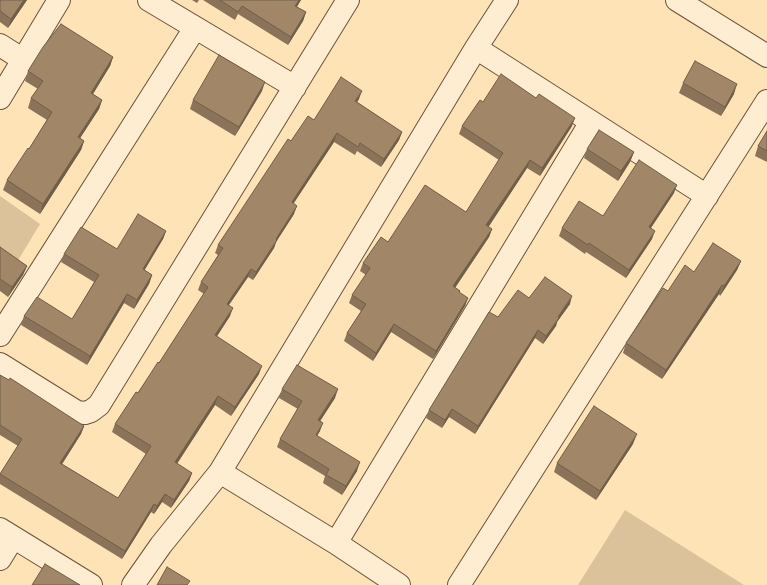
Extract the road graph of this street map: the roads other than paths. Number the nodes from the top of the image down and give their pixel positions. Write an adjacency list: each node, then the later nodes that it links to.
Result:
1 (59, 0): 10 (street)
2 (150, 0): 6 (street)
3 (348, 0): 11 (street)
4 (507, 0): 8 (street)
5 (678, 0): 9 (street)
6 (194, 28): 11 (street); 16 (street)
7 (0, 45): 10 (street)
8 (476, 48): 14 (street); 18 (street)
9 (767, 56)
10 (22, 60): 12 (street)
11 (296, 88): 17 (street)
12 (0, 98)
13 (767, 101): 15 (street)
14 (591, 122): 15 (street); 20 (street)
15 (707, 196): 25 (street)
16 (0, 335)
17 (0, 364)
18 (220, 472): 20 (street); 23 (street)
19 (7, 534): 21 (street); 22 (street)
20 (336, 543): 24 (street)
21 (0, 559)
22 (91, 585)
23 (133, 585)
24 (399, 585)
25 (459, 585)

